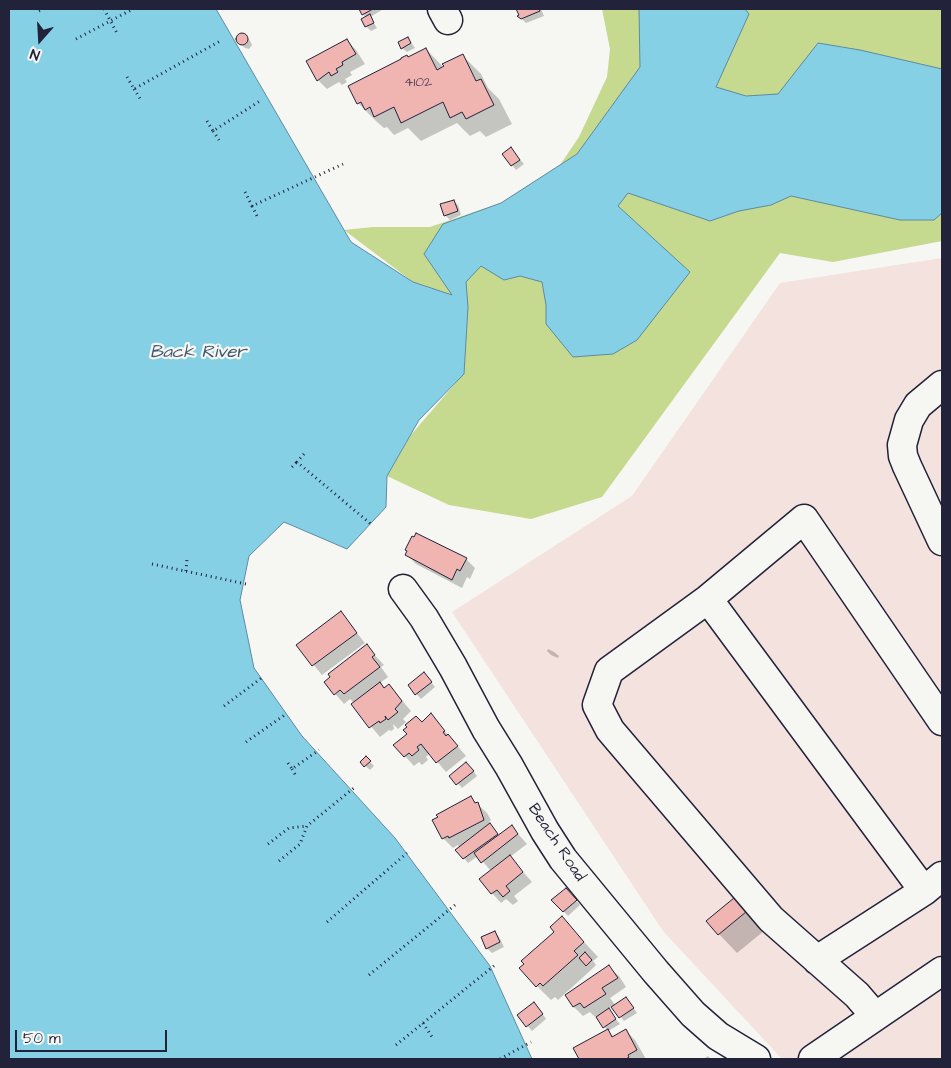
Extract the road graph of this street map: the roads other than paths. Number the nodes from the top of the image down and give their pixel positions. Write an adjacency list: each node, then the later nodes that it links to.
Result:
1 (942, 385): 2 (street)
2 (942, 541)
3 (403, 589): 10 (street, Beach Road)
4 (708, 599): 5 (street); 6 (street); 7 (street)
5 (942, 721)
6 (933, 883): 7 (street)
7 (817, 960): 9 (street)
8 (942, 971): 9 (street)
9 (875, 1016): 11 (street)
10 (756, 1059)
11 (813, 1059)

